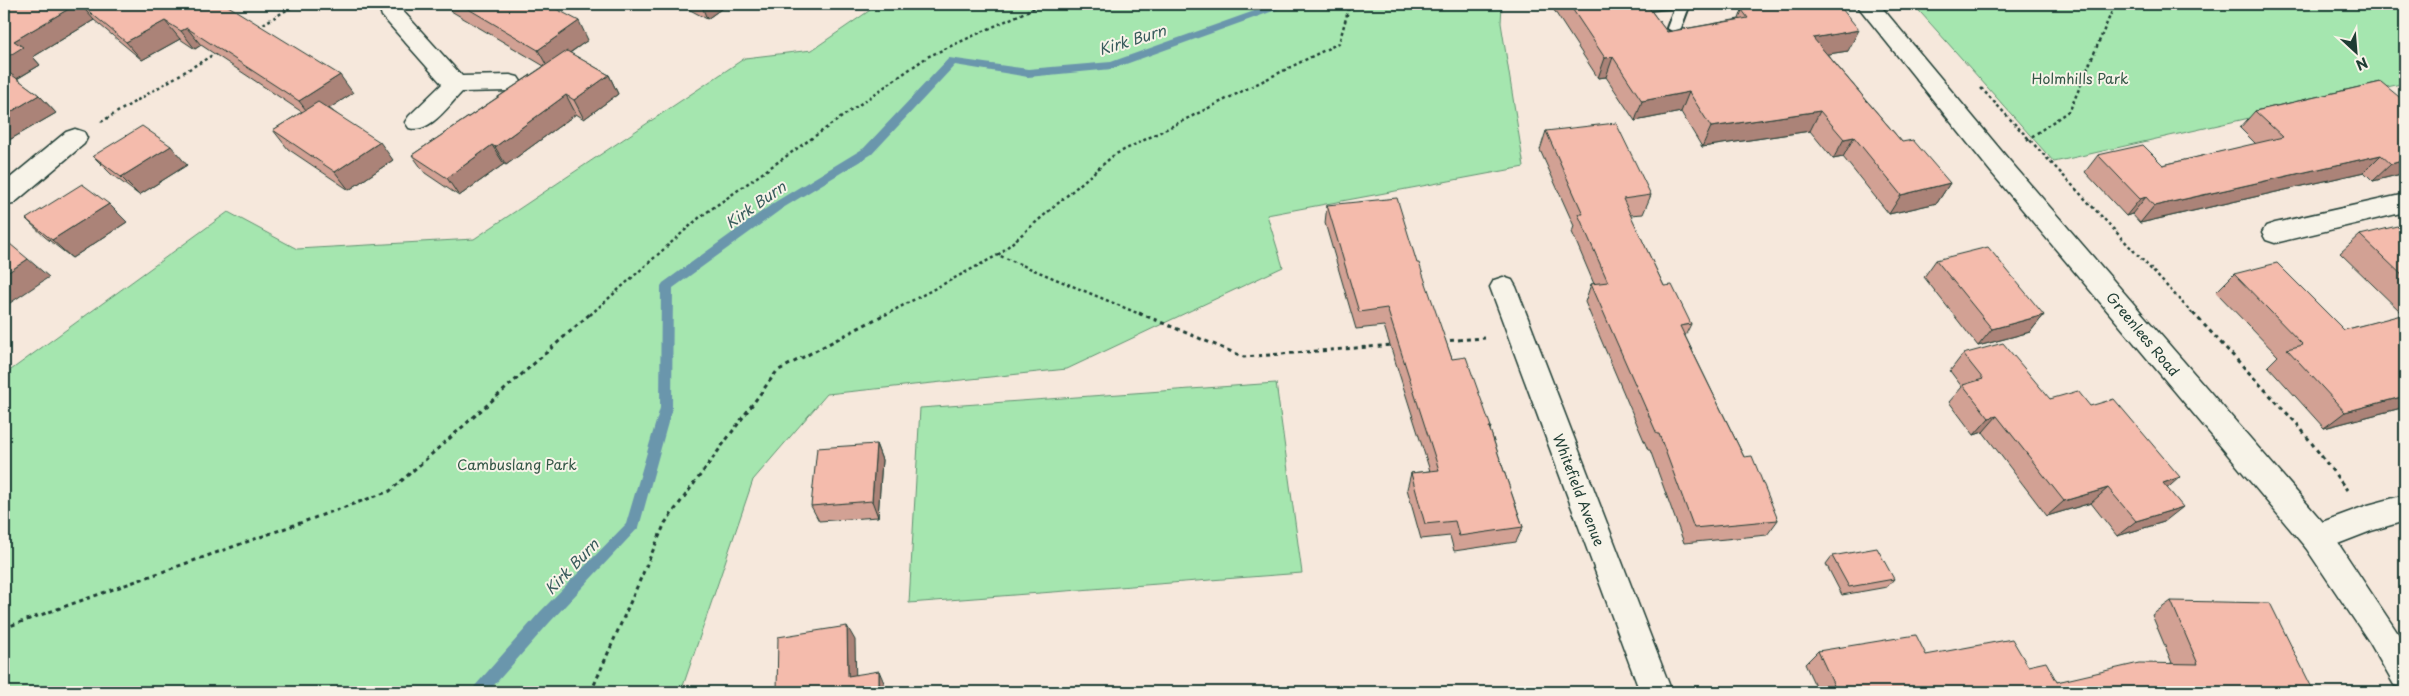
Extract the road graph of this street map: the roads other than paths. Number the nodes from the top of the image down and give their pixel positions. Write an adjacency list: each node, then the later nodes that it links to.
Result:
1 (389, 4): 8 (street)
2 (1669, 4): 5 (lane)
3 (1683, 4): 6 (lane)
4 (1867, 4): 16 (street, Greenlees Road)
5 (1639, 7)
6 (1674, 28)
7 (510, 83): 8 (street)
8 (456, 84): 9 (street)
9 (418, 122)
10 (75, 138): 11 (street)
11 (4, 197)
12 (2405, 203): 13 (street)
13 (2275, 233)
14 (1502, 287): 18 (street, Whitefield Avenue)
15 (2405, 508): 16 (street)
16 (2317, 538): 17 (street, Greenlees Road)
17 (2405, 674)
18 (1656, 692)

